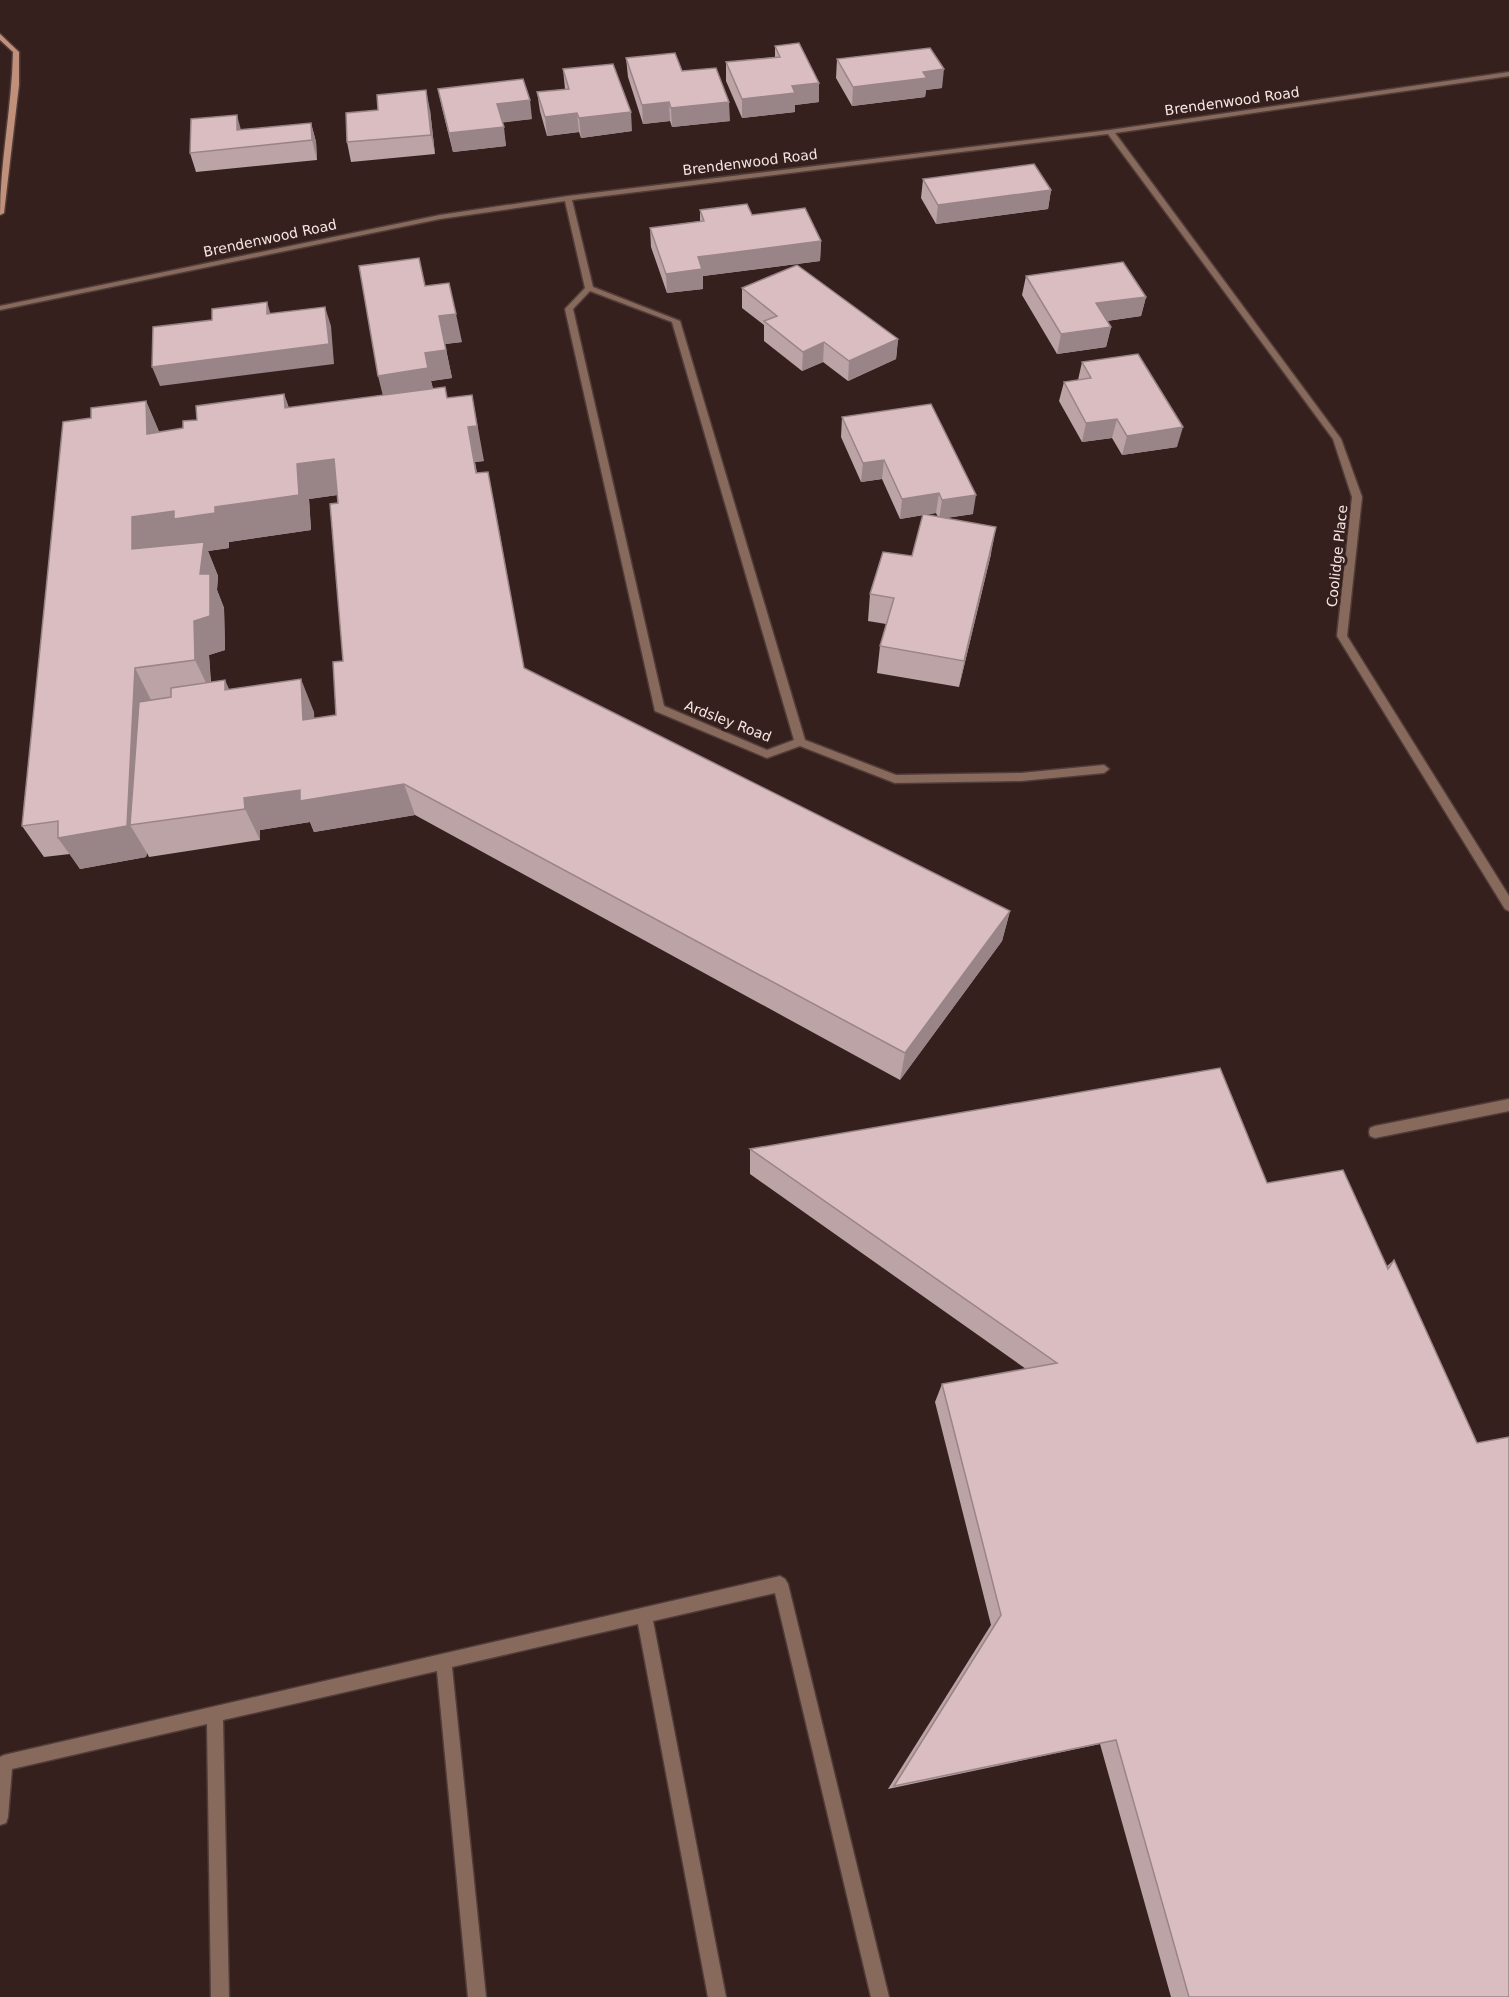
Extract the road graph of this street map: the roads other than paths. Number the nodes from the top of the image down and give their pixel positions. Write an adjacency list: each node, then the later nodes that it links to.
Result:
1 (0, 36): 5 (main road)
2 (1509, 74): 3 (street, Brendenwood Road)
3 (1110, 132): 4 (street, Brendenwood Road); 10 (street, Coolidge Place)
4 (568, 198): 6 (street); 7 (street, Brendenwood Road)
5 (0, 213)
6 (589, 288): 8 (street, Ardsley Road); 8 (street, Ardsley Road)
7 (0, 308)
8 (800, 742): 9 (street)
9 (1104, 769)
10 (1509, 906)
11 (1509, 1106): 12 (street)
12 (1375, 1132)
13 (644, 1615): 14 (street); 19 (street); 20 (street)
14 (444, 1662): 15 (street); 18 (street)
15 (215, 1715): 16 (street); 17 (street)
16 (0, 1817)
17 (220, 1997)
18 (477, 1997)
19 (717, 1997)
20 (880, 1997)

